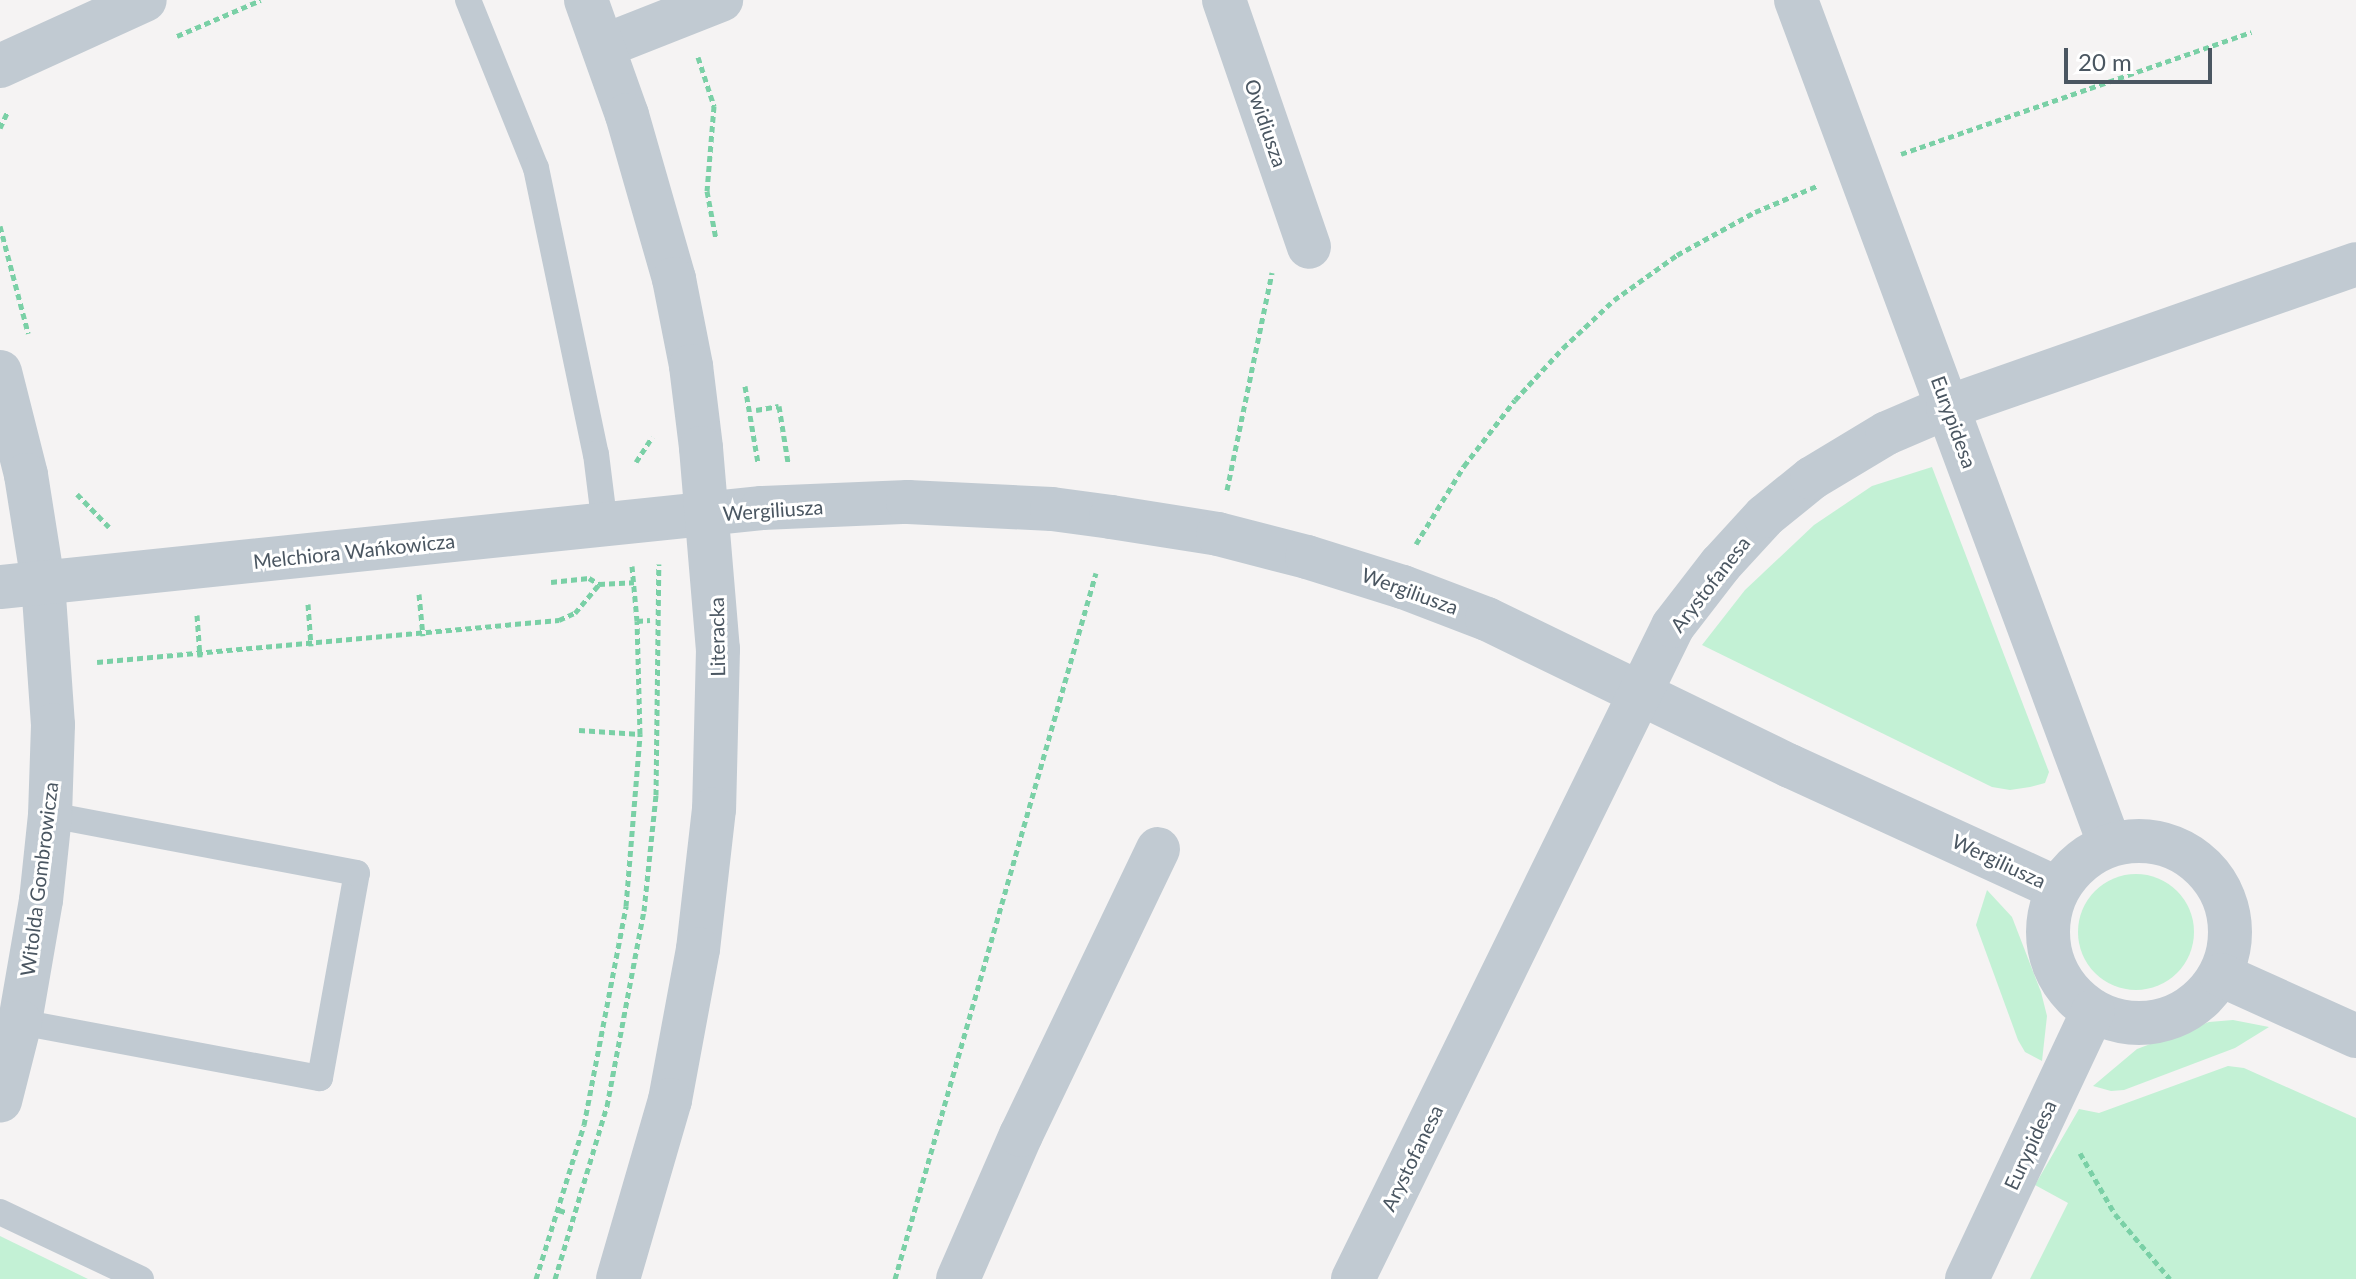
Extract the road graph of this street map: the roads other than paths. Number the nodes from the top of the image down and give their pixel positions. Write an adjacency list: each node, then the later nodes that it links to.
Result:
1 (145, 0): 8 (street)
2 (468, 0): 14 (lane)
3 (586, 0): 7 (street, Literacka)
4 (721, 0): 7 (street)
5 (1224, 0): 9 (street, Owidiusza)
6 (1796, 0): 12 (street, Eurypidesa)
7 (604, 46): 13 (street, Literacka)
8 (0, 66)
9 (1309, 247)
10 (2356, 264): 12 (street, Arystofanesa)
11 (16, 359): 15 (street, Witolda Gombrowicza)
12 (1948, 407): 17 (street, Arystofanesa); 19 (street, Eurypidesa)
13 (709, 515): 14 (street, Melchiora Wańkowicza); 17 (street, Wergiliusza); 29 (street, Literacka)
14 (618, 542): 15 (street, Melchiora Wańkowicza)
15 (43, 582): 16 (street, Melchiora Wańkowicza); 18 (street, Witolda Gombrowicza)
16 (0, 587)
17 (1641, 693): 21 (street, Wergiliusza); 31 (street, Arystofanesa)
18 (50, 815): 24 (street, Witolda Gombrowicza); 24 (lane)
19 (2110, 845): 21 (street); 22 (street)
20 (1158, 849): 30 (street)
21 (2057, 888): 23 (street)
22 (2221, 975): 23 (street); 25 (street)
23 (2093, 1011): 32 (street, Eurypidesa)
24 (20, 1022): 26 (street, Witolda Gombrowicza)
25 (2356, 1036)
26 (0, 1101)
27 (0, 1212): 28 (lane)
28 (141, 1279)
29 (618, 1279)
30 (958, 1279)
31 (1353, 1279)
32 (1967, 1279)

